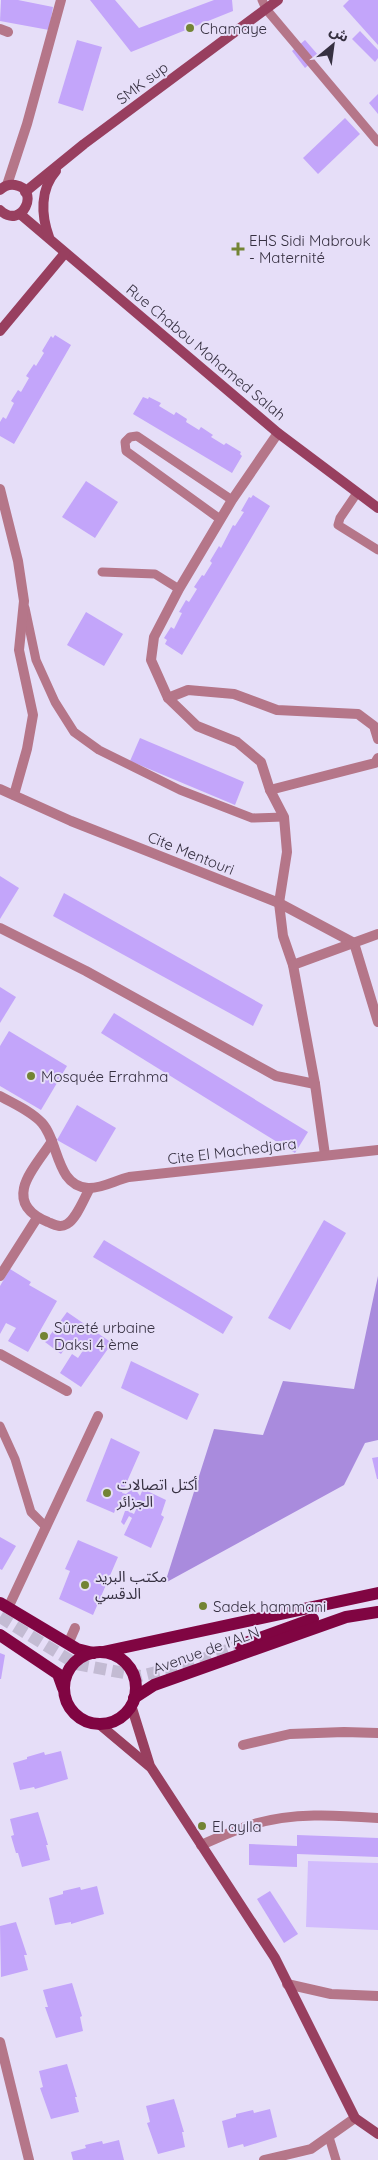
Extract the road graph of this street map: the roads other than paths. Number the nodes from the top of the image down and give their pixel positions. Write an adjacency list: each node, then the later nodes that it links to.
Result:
1 (61, 0): 6 (street)
2 (278, 0): 3 (main road, SMK sup)
3 (264, 4): 4 (lane); 5 (main road, SMK sup)
4 (378, 142)
5 (69, 156): 7 (main road, SMK sup); 10 (main road)
6 (3, 187): 7 (main road)
7 (26, 192): 9 (main road)
8 (0, 210): 9 (main road, Rue Chabou Mohamed Salah)
9 (10, 215): 10 (main road, Rue Chabou Mohamed Salah)
10 (49, 238): 11 (main road, Rue Chabou Mohamed Salah)
11 (65, 253): 12 (main road); 13 (main road, Rue Chabou Mohamed Salah)
12 (0, 331)
13 (278, 433): 15 (main road, Rue Chabou Mohamed Salah); 16 (street)
14 (0, 489): 22 (street)
15 (357, 492): 17 (main road, Rue Chabou Mohamed Salah); 19 (lane)
16 (232, 500): 18 (street); 18 (lane)
17 (378, 508)
18 (220, 519): 21 (street)
19 (378, 550)
20 (102, 572): 21 (lane)
21 (178, 589): 23 (street)
22 (24, 600): 28 (street); 29 (lane)
23 (168, 698): 24 (street); 27 (street)
24 (378, 739)
25 (378, 758): 27 (street)
26 (0, 789): 28 (street, Cite Mentouri)
27 (270, 790): 29 (street)
28 (14, 796): 30 (street, Cite Mentouri)
29 (284, 817): 30 (street)
30 (279, 903): 33 (street, Cite Mentouri); 34 (street)
31 (0, 928): 36 (street)
32 (378, 934): 33 (street)
33 (354, 943): 34 (street); 35 (street)
34 (293, 965): 36 (street)
35 (377, 1016)
36 (315, 1084): 40 (street)
37 (0, 1096): 38 (street)
38 (52, 1141): 41 (street); 42 (street)
39 (378, 1150): 40 (street, Cite El Machedjara)
40 (325, 1155): 41 (street, Cite El Machedjara)
41 (90, 1188): 42 (street)
42 (37, 1218): 43 (street)
43 (0, 1276)
44 (0, 1354): 45 (street)
45 (67, 1391)
46 (98, 1416): 48 (street)
47 (0, 1426): 48 (lane)
48 (46, 1526): 51 (street)
49 (378, 1593): 57 (main road)
50 (378, 1601): 56 (main road)
51 (4, 1605): 55 (main road)
52 (378, 1612): 59 (main road, Avenue de l'ALN)
53 (75, 1628): 55 (street)
54 (0, 1635): 58 (main road)
55 (68, 1644): 57 (main road)
56 (240, 1645)
57 (98, 1653): 58 (main road); 59 (main road)
58 (64, 1692): 60 (main road)
59 (133, 1701): 60 (main road); 63 (main road)
60 (99, 1724): 63 (main road)
61 (378, 1733): 62 (street)
62 (243, 1745)
63 (150, 1766): 65 (main road)
64 (378, 1818): 65 (street)
65 (201, 1845): 66 (main road)
66 (287, 1984): 67 (street); 69 (main road)
67 (378, 1996)
68 (0, 2042): 72 (street)
69 (355, 2118): 70 (main road); 71 (street)
70 (378, 2134)
71 (329, 2137): 73 (street); 74 (lane)
72 (29, 2160)
73 (264, 2160)
74 (336, 2160)

